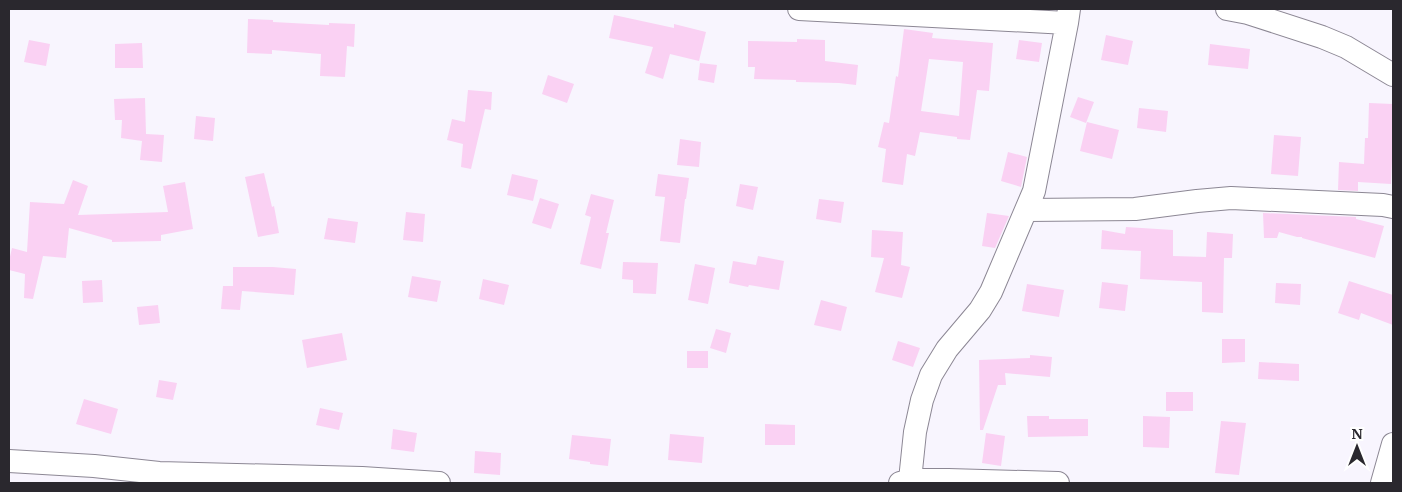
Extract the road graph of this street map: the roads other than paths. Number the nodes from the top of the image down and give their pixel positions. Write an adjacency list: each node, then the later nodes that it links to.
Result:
1 (799, 9): 3 (street)
2 (1227, 9): 4 (street)
3 (1068, 16): 6 (street)
4 (1393, 75)
5 (1393, 207): 6 (street)
6 (1027, 210): 9 (street)
7 (1393, 444): 12 (street)
8 (9, 461): 10 (street)
9 (905, 482): 11 (street)
10 (439, 483)
11 (1058, 483)
12 (1382, 483)

